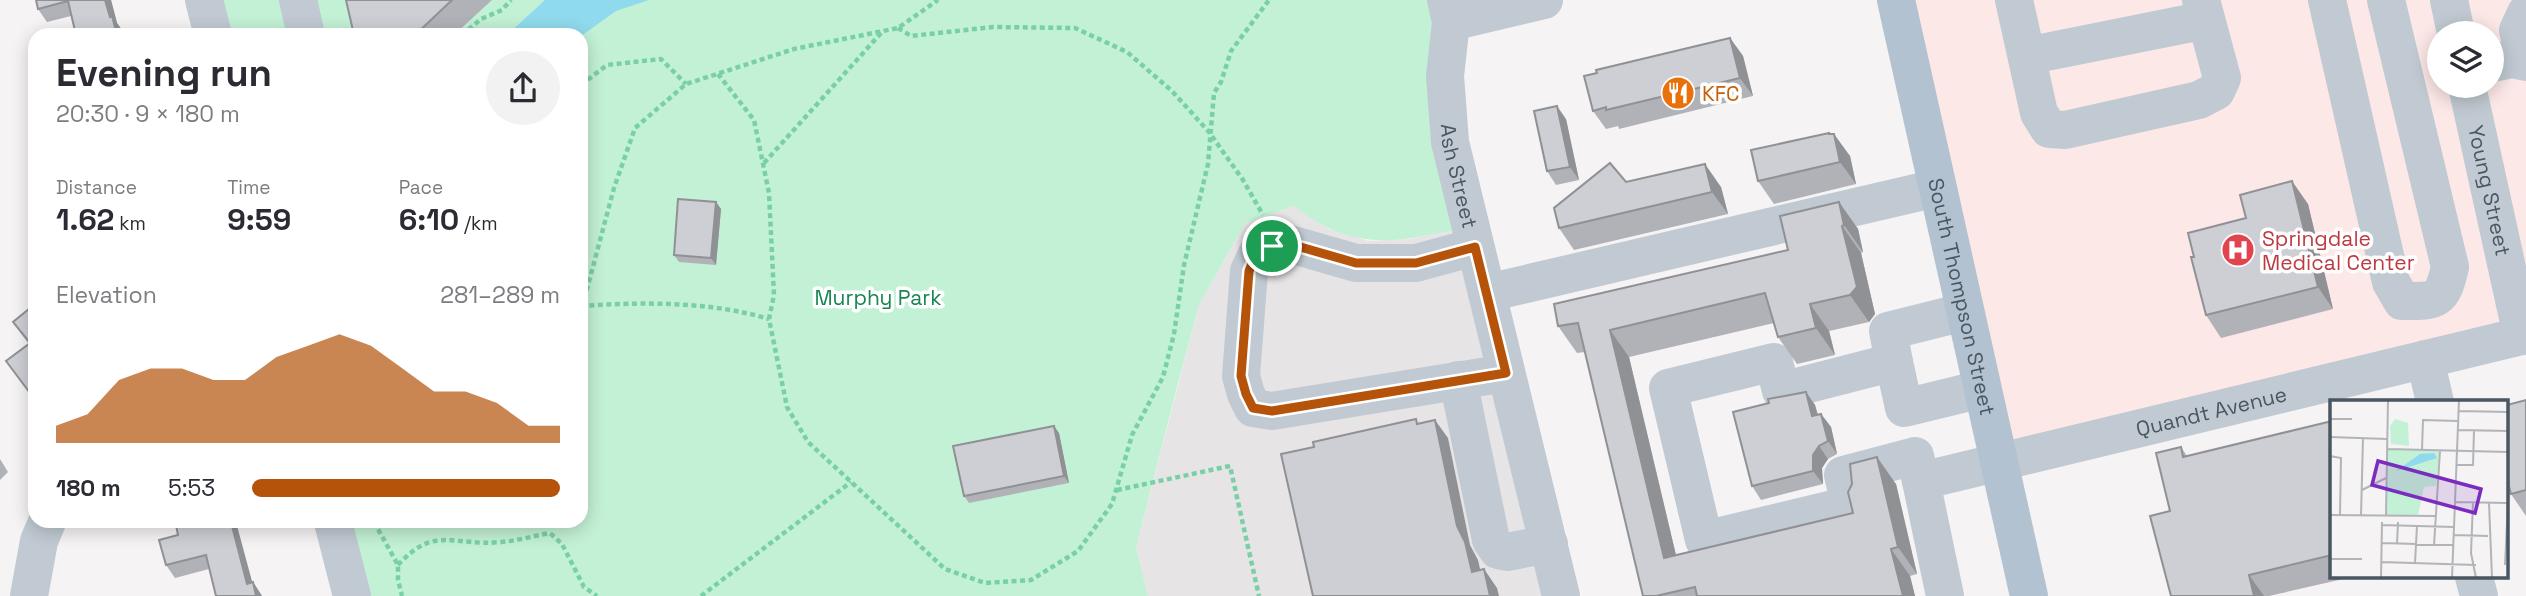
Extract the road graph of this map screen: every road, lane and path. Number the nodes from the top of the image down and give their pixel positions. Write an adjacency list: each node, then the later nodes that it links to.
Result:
1 (204, 0): 16 (street)
2 (298, 0): 17 (street)
3 (512, 0): 18 (path)
4 (938, 0): 19 (path)
5 (1269, 0): 27 (path)
6 (1896, 0): 29 (main road, South Thompson Street)
7 (2014, 0): 21 (street)
8 (2327, 0): 9 (street)
9 (2386, 0)
10 (2449, 0): 15 (street)
11 (1521, 3): 13 (street)
12 (2204, 10): 21 (street); 21 (street)
13 (1448, 11): 31 (street, Ash Street)
14 (2526, 13): 22 (street)
15 (2453, 21)
16 (211, 28)
17 (304, 28)
18 (470, 28)
19 (898, 28): 20 (path); 27 (path)
20 (883, 32): 23 (path); 28 (path)
21 (2027, 55)
22 (2504, 61)
23 (718, 74): 25 (path); 28 (path)
24 (588, 80): 25 (path)
25 (686, 84): 32 (path)
26 (2471, 98): 37 (street, Young Street)
27 (1209, 132): 30 (path); 48 (path)
28 (764, 164): 36 (path)
29 (1937, 188): 33 (street); 35 (main road, South Thompson Street)
30 (1272, 246): 31 (street); 41 (street)
31 (1475, 247): 33 (street, Ash Street)
32 (588, 285)
33 (1487, 293): 40 (street, Ash Street)
34 (588, 306): 36 (path)
35 (1964, 312): 39 (street); 42 (main road, South Thompson Street)
36 (769, 319): 47 (path)
37 (2524, 335): 38 (street, Quandt Avenue)
38 (2425, 359): 43 (street); 45 (street, Quandt Avenue)
39 (1894, 362): 44 (street); 46 (street, Quandt Avenue)
40 (1506, 373): 41 (street); 52 (street, Ash Street)
41 (1458, 380): 52 (street)
42 (1982, 389): 44 (street); 45 (main road, South Thompson Street)
43 (2435, 400)
44 (1904, 408): 46 (street)
45 (1998, 462): 46 (street, Quandt Avenue); 63 (main road, South Thompson Street)
46 (1918, 468): 62 (street)
47 (851, 482): 48 (path); 59 (path)
48 (1117, 490): 60 (path)
49 (44, 528): 55 (street)
50 (335, 528): 56 (street)
51 (377, 528): 53 (path)
52 (1549, 544): 61 (street, Ash Street)
53 (398, 565): 57 (path); 58 (path)
54 (2474, 578): 64 (street)
55 (29, 596)
56 (352, 596)
57 (402, 596)
58 (597, 596)
59 (701, 596)
60 (1259, 596)
61 (1561, 596)
62 (1945, 596)
63 (2029, 596)
64 (2479, 596)

